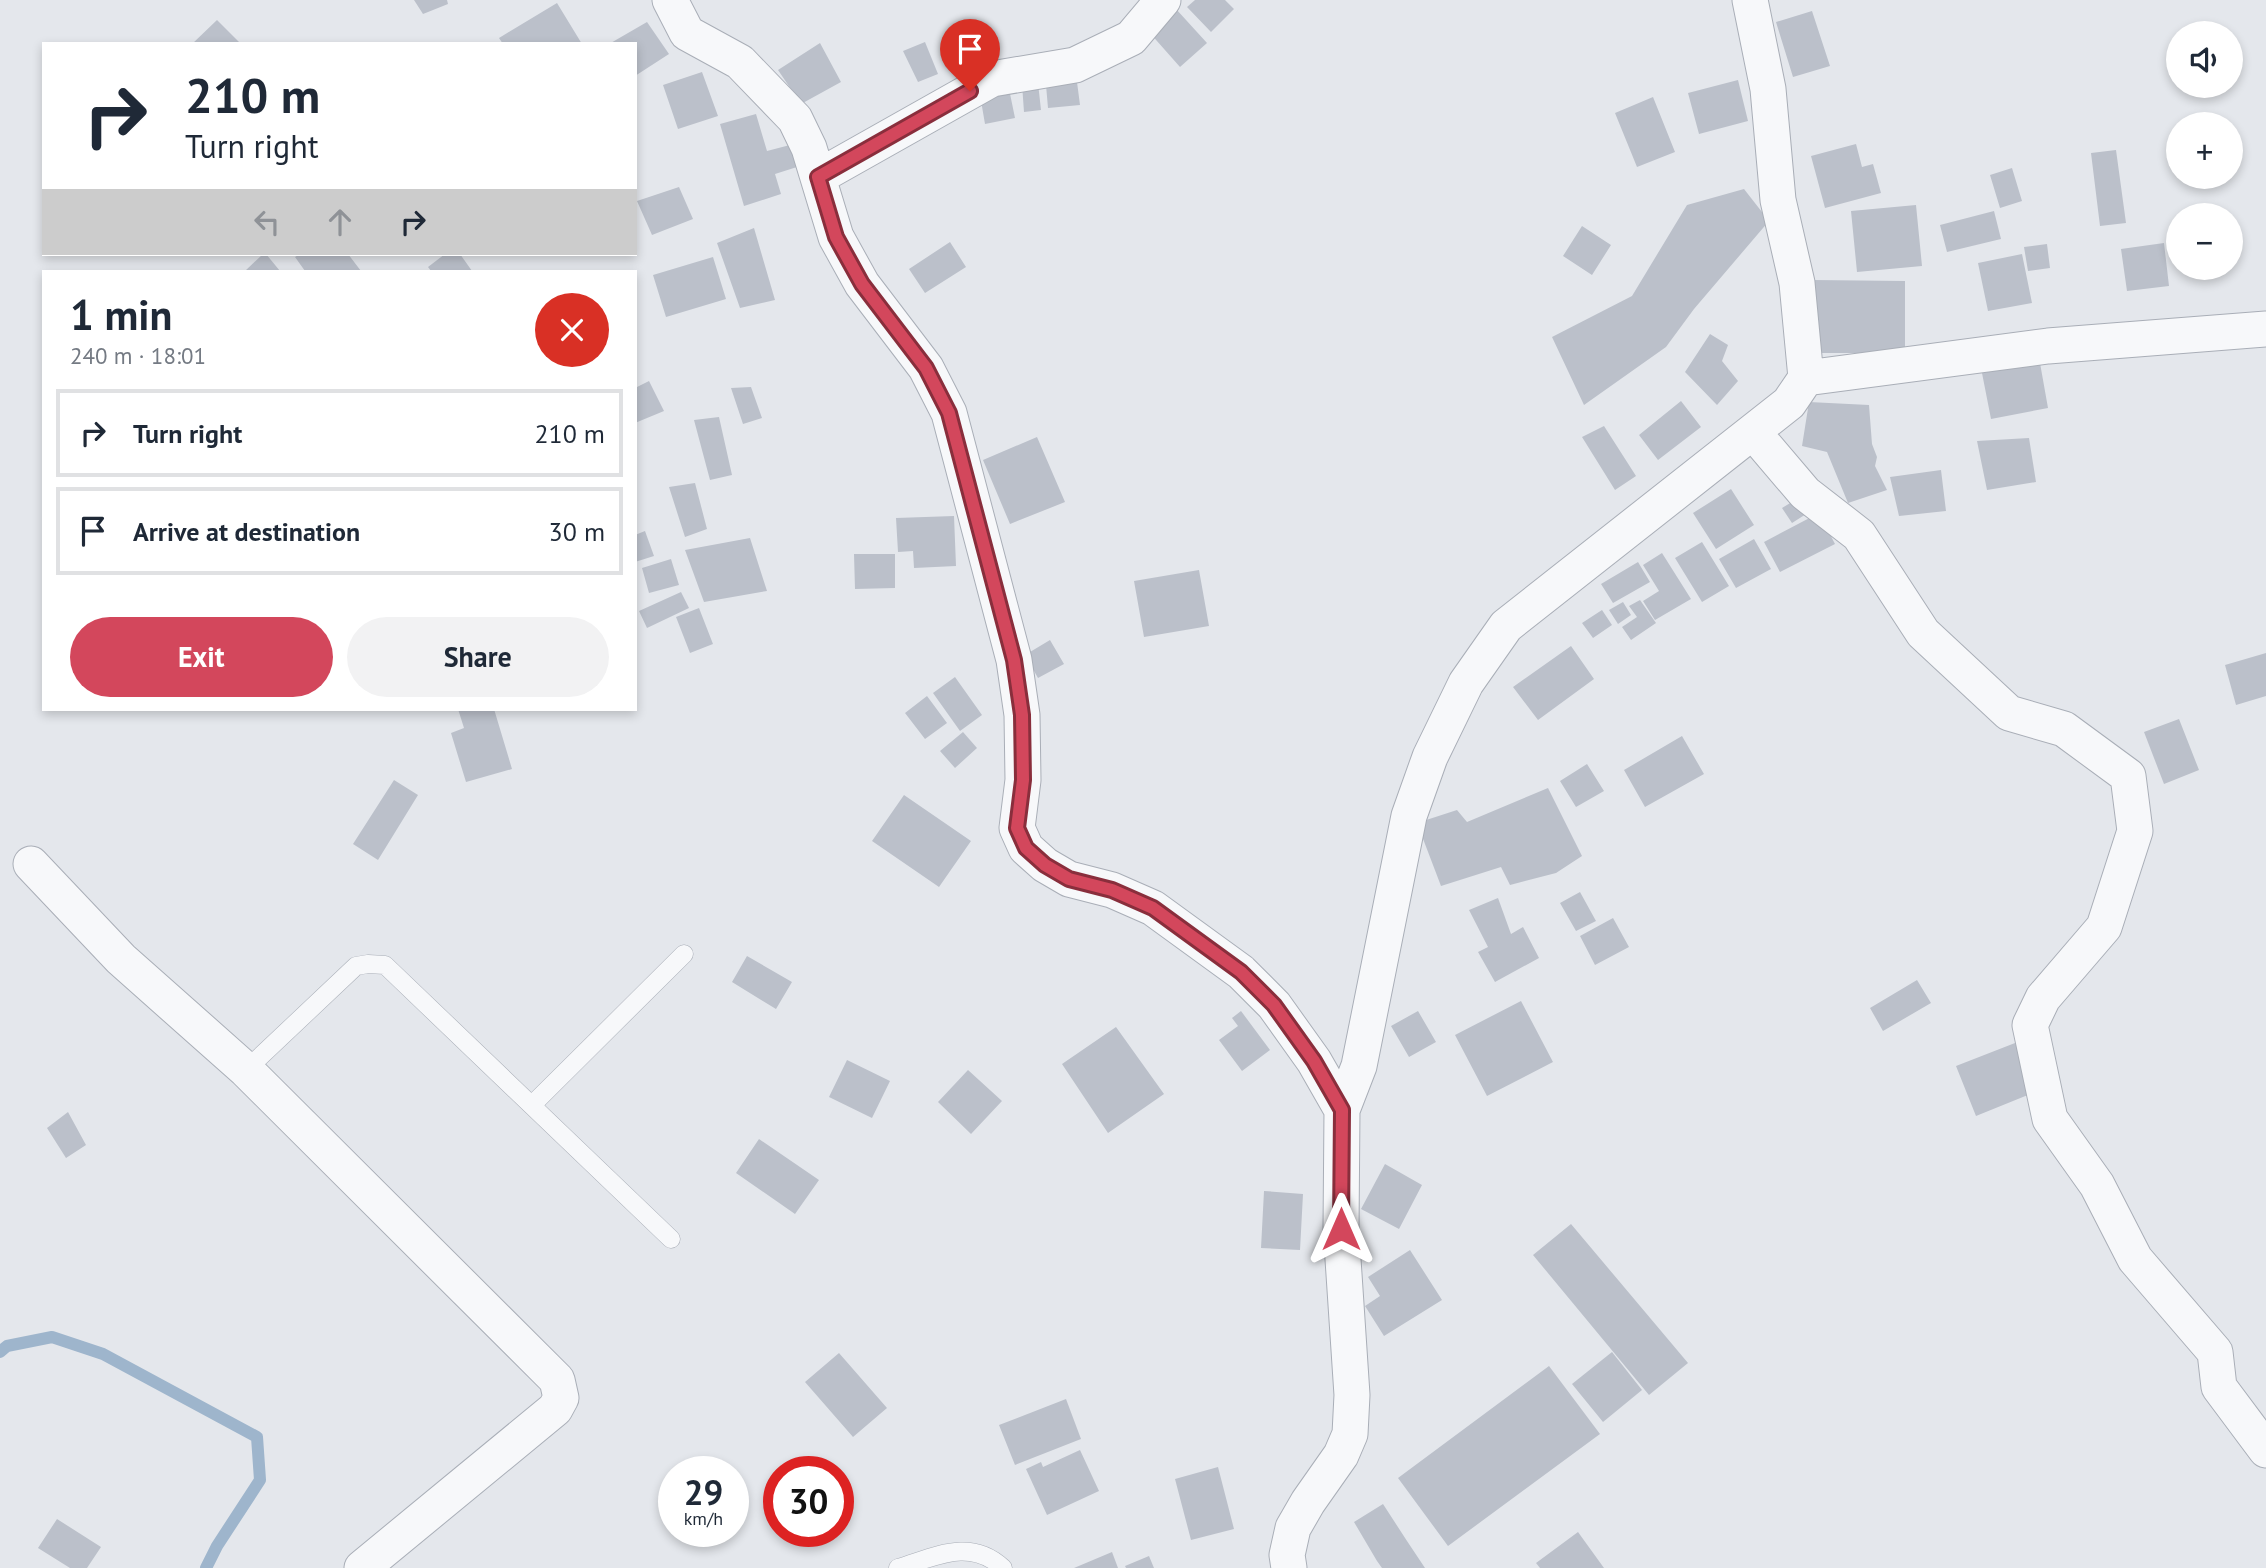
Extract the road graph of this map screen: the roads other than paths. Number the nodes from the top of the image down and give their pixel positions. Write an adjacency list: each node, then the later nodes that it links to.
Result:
1 (670, 0): 4 (street)
2 (1163, 0): 4 (street)
3 (1750, 0): 6 (street)
4 (818, 177): 12 (street)
5 (2266, 329): 6 (street)
6 (1806, 378): 7 (street)
7 (1753, 432): 12 (street); 14 (street)
8 (31, 864): 10 (street)
9 (684, 954): 11 (lane)
10 (246, 1070): 11 (lane); 15 (street)
11 (532, 1105): 13 (lane)
12 (1342, 1110): 18 (street)
13 (671, 1239)
14 (2266, 1450)
15 (362, 1568)
16 (898, 1568): 17 (lane)
17 (1003, 1568)
18 (1289, 1568)

